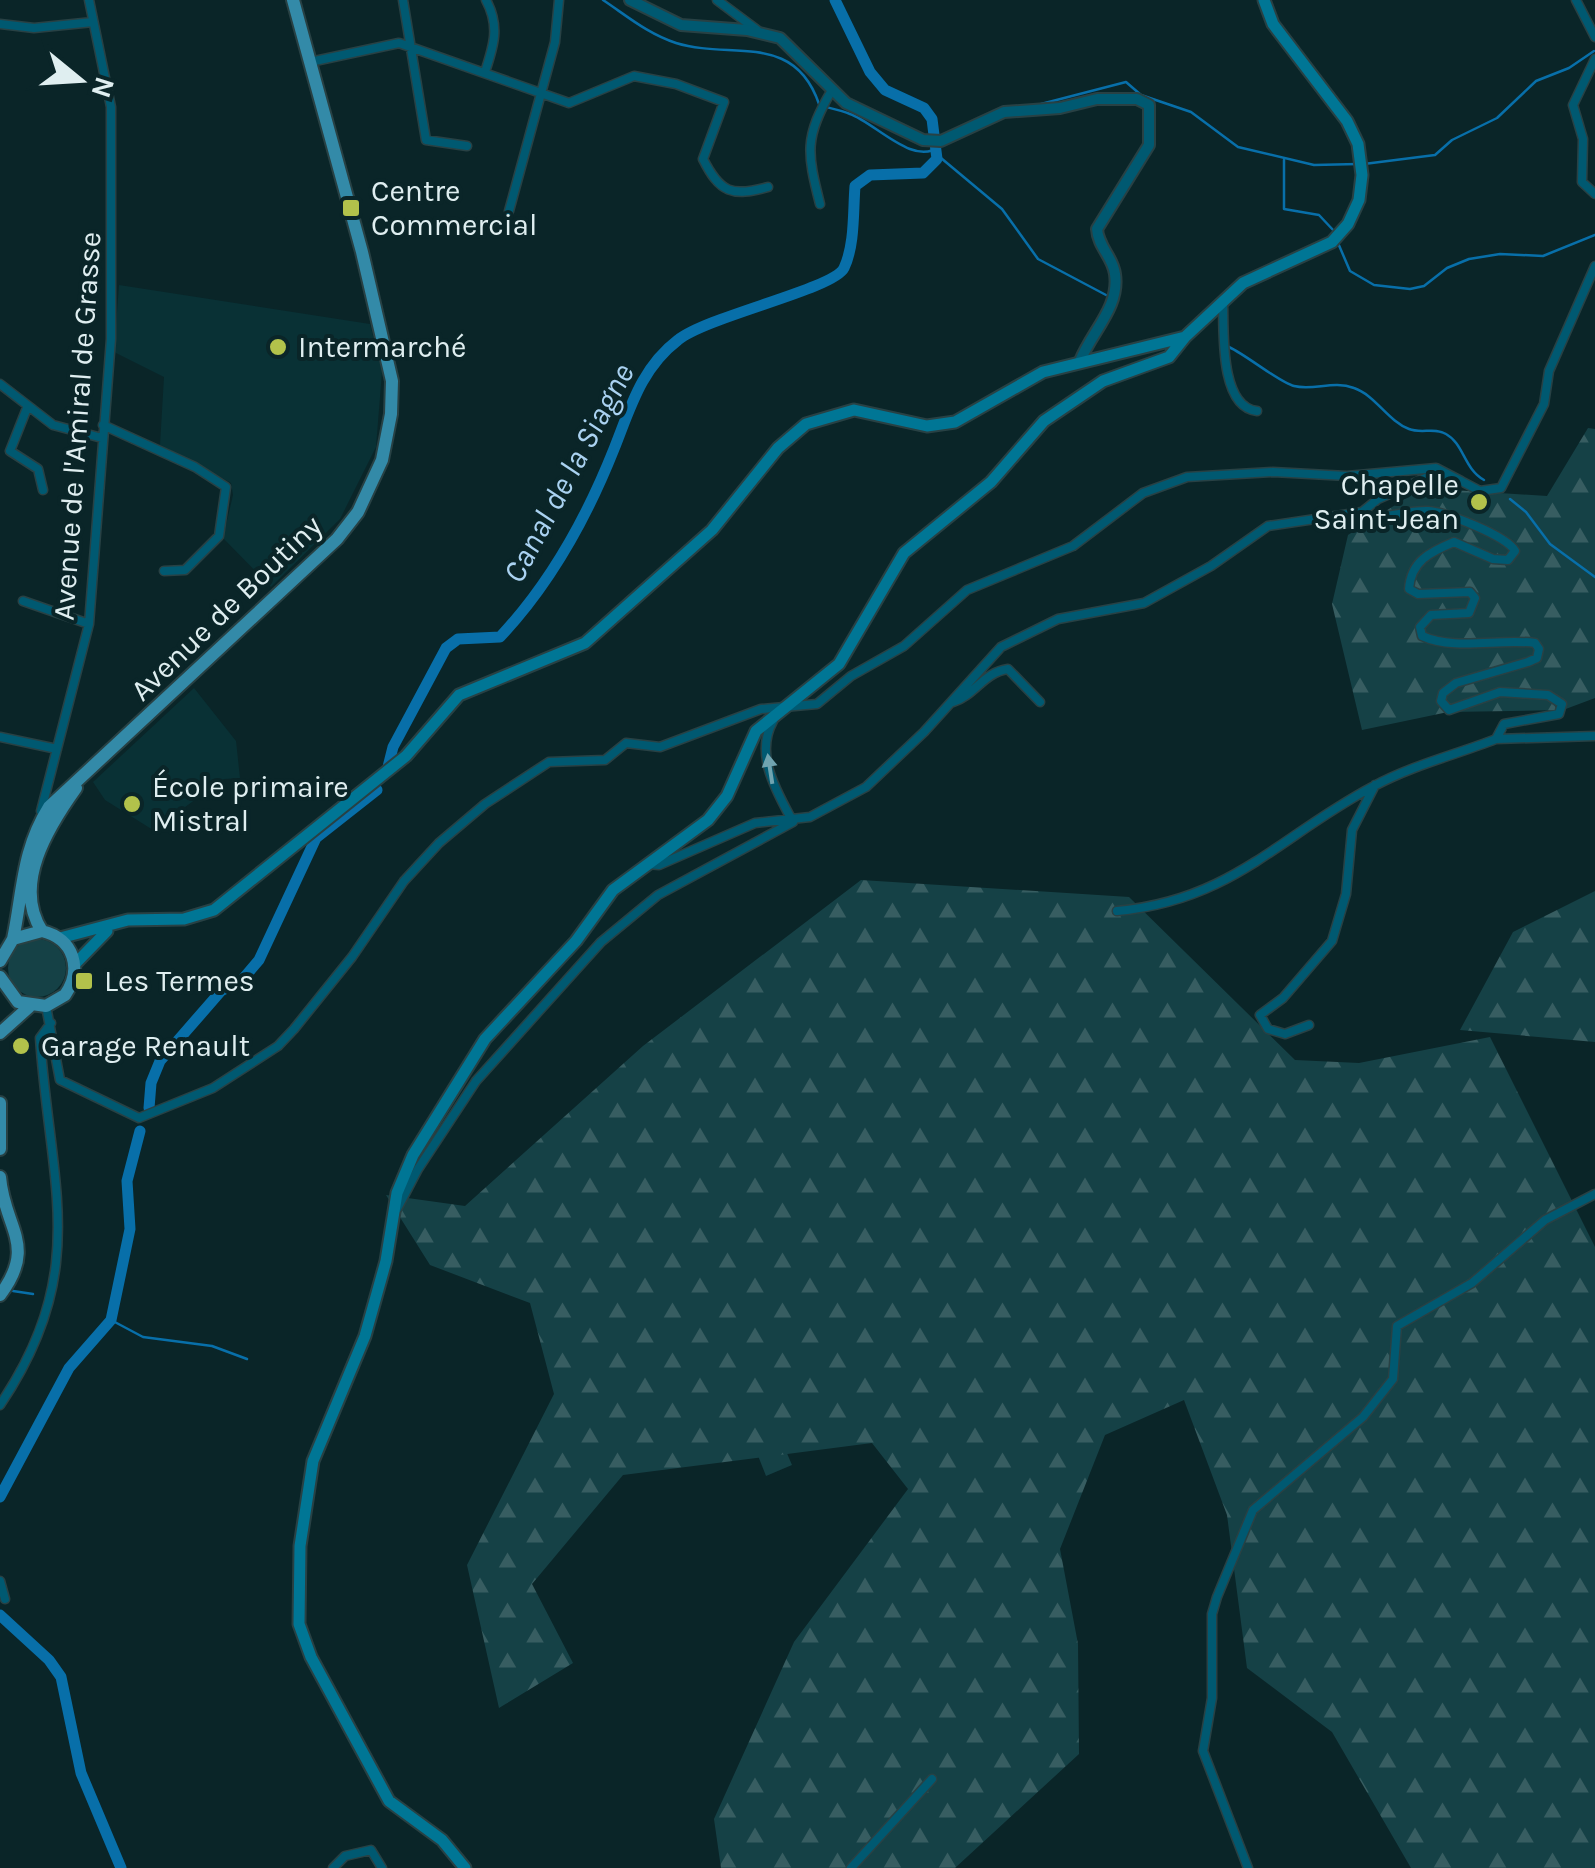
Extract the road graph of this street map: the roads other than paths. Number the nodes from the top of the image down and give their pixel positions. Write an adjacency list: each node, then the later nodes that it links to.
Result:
1 (88, 0): 10 (street, Avenue de l'Amiral de Grasse)
2 (293, 0): 16 (main road, Avenue de Boutiny)
3 (403, 0): 14 (street)
4 (486, 0): 17 (street)
5 (559, 0): 19 (street)
6 (630, 0): 12 (street)
7 (717, 0): 12 (street)
8 (1264, 0): 26 (main road)
9 (1576, 0): 13 (street)
10 (94, 22): 11 (street); 32 (street, Avenue de l'Amiral de Grasse)
11 (0, 24)
12 (762, 33): 18 (street)
13 (1595, 37)
14 (413, 46): 16 (street); 17 (street); 20 (street)
15 (1595, 59): 22 (street)
16 (310, 62): 49 (main road, Avenue de Boutiny)
17 (485, 72): 19 (street)
18 (832, 90): 23 (street); 28 (street)
19 (538, 95): 21 (street); 24 (street)
20 (467, 146)
21 (768, 187)
22 (1595, 194)
23 (820, 204)
24 (510, 212)
25 (1595, 266): 36 (street)
26 (1223, 302): 27 (main road); 31 (street)
27 (1186, 337): 28 (main road); 44 (main road)
28 (1080, 361): 57 (main road)
29 (0, 384): 30 (street)
30 (28, 408): 33 (street); 35 (street)
31 (1257, 410)
32 (102, 425): 33 (street, Avenue de l'Amiral de Grasse); 39 (street)
33 (102, 438): 41 (street, Avenue de l'Amiral de Grasse)
34 (0, 445): 35 (street)
35 (10, 452): 37 (street)
36 (1461, 481): 38 (street); 44 (street)
37 (43, 490)
38 (1362, 512): 43 (street); 47 (street)
39 (164, 571)
40 (22, 600): 41 (street)
41 (88, 624): 48 (street, Avenue de l'Amiral de Grasse)
42 (1040, 702): 43 (street)
43 (949, 703): 53 (street)
44 (783, 709): 53 (street, one-way to 44); 55 (main road); 66 (street)
45 (1595, 736): 47 (street)
46 (0, 738): 48 (street)
47 (1496, 739): 50 (street)
48 (57, 749): 51 (street, Avenue de l'Amiral de Grasse)
49 (88, 772): 52 (main road, Avenue de Boutiny); 54 (main road, Avenue de Boutiny)
50 (1375, 785): 56 (street); 67 (street)
51 (48, 792): 52 (street, Avenue de l'Amiral de Grasse); 54 (street, Avenue de l'Amiral de Grasse)
52 (48, 807): 54 (main road, Avenue de Boutiny)
53 (793, 822): 55 (street); 73 (street)
54 (35, 845): 58 (main road, Avenue de Boutiny); 60 (main road, Avenue de Boutiny)
55 (642, 864): 73 (main road)
56 (1117, 911)
57 (116, 924): 59 (main road); 62 (main road)
58 (42, 931): 59 (main road); 60 (main road)
59 (60, 938): 62 (main road)
60 (13, 939): 61 (main road)
61 (0, 961)
62 (75, 964): 65 (main road)
63 (1, 985): 64 (main road)
64 (29, 1006): 65 (main road); 68 (main road)
65 (46, 1006): 66 (street)
66 (51, 1023): 75 (street)
67 (1308, 1025)
68 (0, 1033)
69 (0, 1103): 70 (main road)
70 (0, 1149)
71 (0, 1177): 74 (main road)
72 (1595, 1194): 83 (street)
73 (392, 1219): 81 (main road)
74 (0, 1295)
75 (0, 1405)
76 (0, 1581): 77 (street)
77 (6, 1599)
78 (932, 1779): 82 (street)
79 (333, 1868): 80 (street)
80 (382, 1868)
81 (465, 1868)
82 (851, 1868)
83 (1248, 1868)

